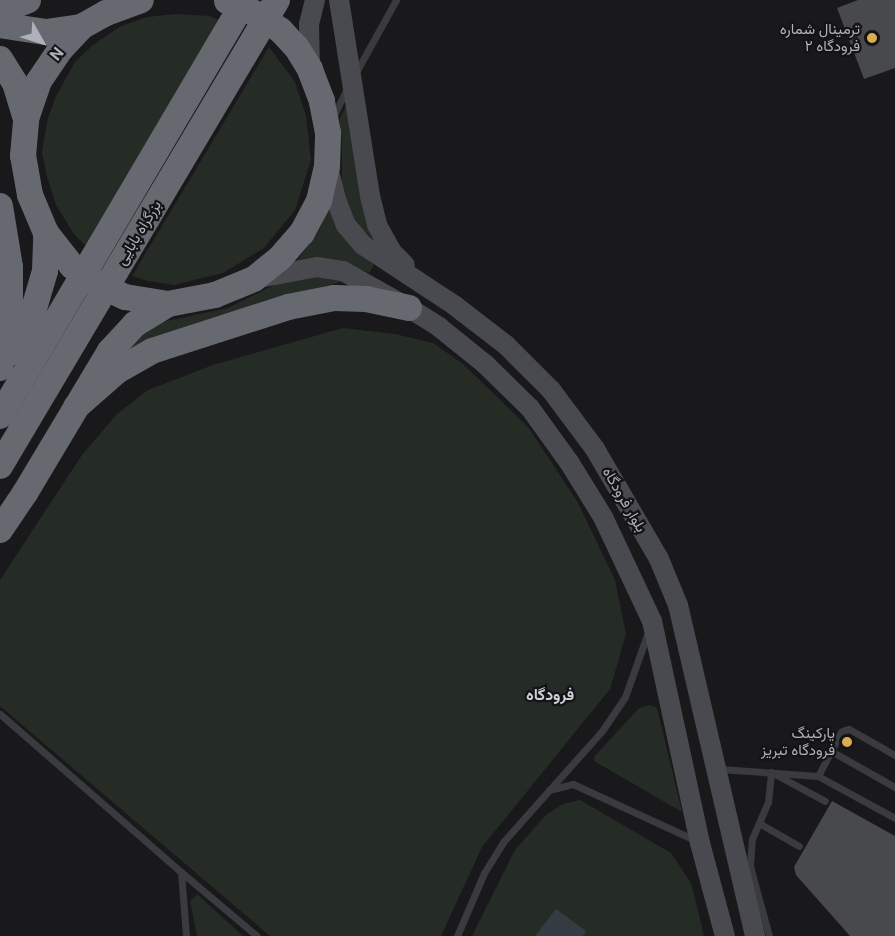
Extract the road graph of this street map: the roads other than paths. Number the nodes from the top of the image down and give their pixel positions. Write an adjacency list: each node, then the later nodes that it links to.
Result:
1 (28, 0): 8 (highway)
2 (141, 0): 10 (highway)
3 (232, 0): 12 (highway, bridge); 25 (highway, بزرگراه بابایی)
4 (277, 0): 26 (highway, بزرگراه بابایی)
5 (315, 0): 12 (street)
6 (339, 0): 13 (street)
7 (396, 0): 13 (lane)
8 (0, 11)
9 (0, 25): 10 (highway)
10 (81, 27): 14 (highway)
11 (0, 59): 14 (highway)
12 (310, 69): 15 (highway)
13 (352, 80): 15 (lane); 20 (street)
14 (26, 119): 18 (highway)
15 (328, 133): 16 (highway)
16 (327, 166): 19 (highway); 20 (street, بلوار فرودگاه)
17 (0, 206): 23 (highway)
18 (46, 233): 21 (highway, bridge); 23 (highway)
19 (254, 279): 21 (highway); 22 (street, بلوار فرودگاه)
20 (426, 286): 32 (street, بلوار فرودگاه)
21 (168, 304): 24 (highway)
22 (409, 308): 24 (highway); 28 (street, بلوار فرودگاه)
23 (0, 368)
24 (76, 407): 27 (highway)
25 (0, 416)
26 (0, 466)
27 (0, 530)
28 (652, 621): 36 (lane); 40 (street, بلوار فرودگاه)
29 (0, 714): 42 (lane)
30 (831, 751): 31 (lane); 34 (lane); 35 (lane)
31 (895, 755)
32 (716, 769): 33 (lane); 47 (street, بلوار فرودگاه)
33 (771, 772): 34 (lane); 37 (lane); 39 (lane)
34 (818, 776): 38 (lane)
35 (895, 787)
36 (549, 790): 40 (lane); 45 (lane)
37 (825, 801)
38 (895, 818)
39 (759, 823): 41 (lane); 48 (lane)
40 (700, 843): 46 (street, بلوار فرودگاه)
41 (799, 846)
42 (181, 872): 43 (lane); 44 (lane)
43 (186, 936)
44 (257, 936)
45 (457, 936)
46 (725, 936)
47 (755, 936)
48 (769, 936)

